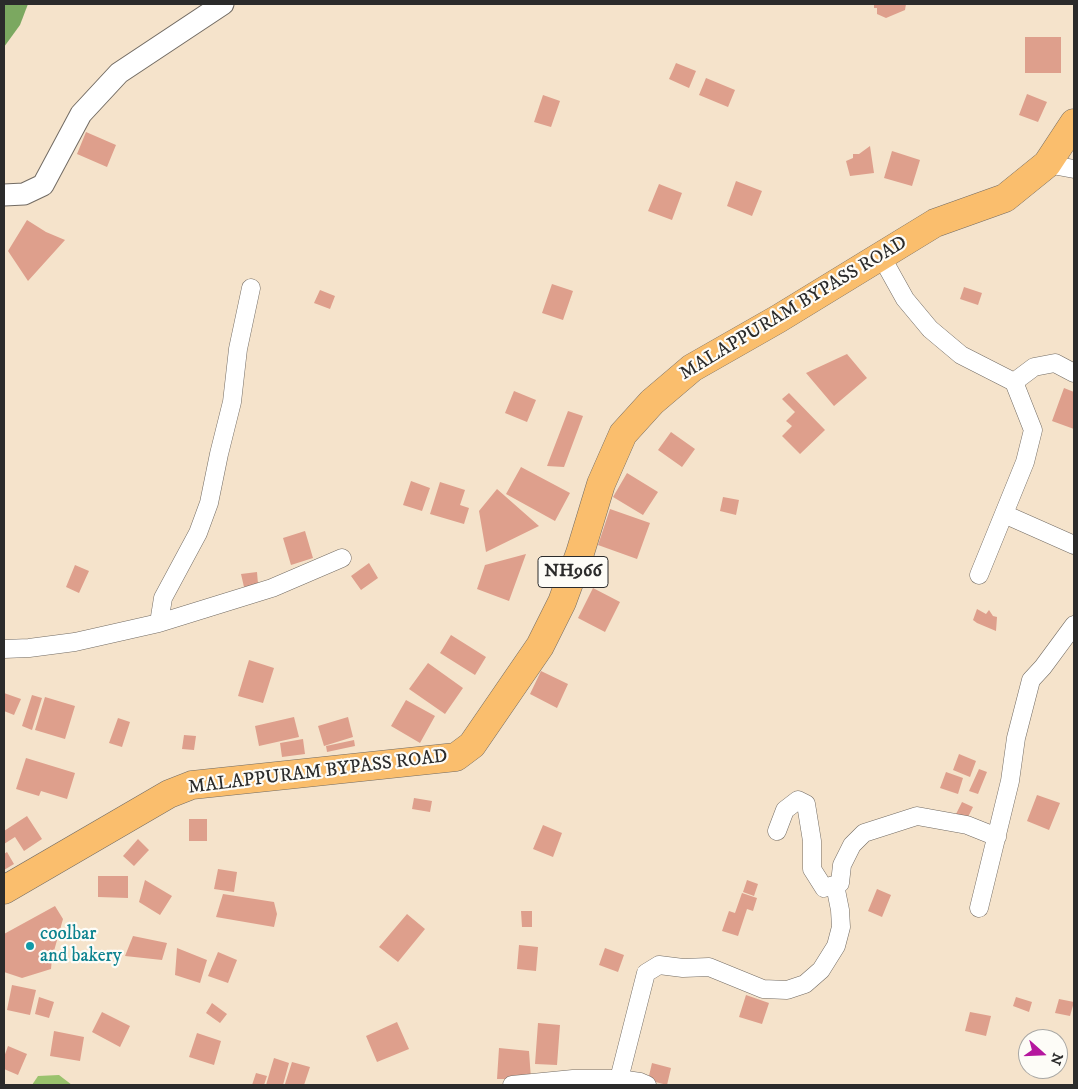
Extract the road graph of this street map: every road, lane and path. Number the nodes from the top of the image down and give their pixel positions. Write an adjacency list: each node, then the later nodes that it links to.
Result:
1 (223, 4): 5 (street)
2 (1074, 123): 3 (highway, MALAPPURAM BYPASS ROAD / NH966)
3 (1047, 164): 4 (street); 6 (highway, MALAPPURAM BYPASS ROAD / NH966)
4 (1074, 169)
5 (4, 195)
6 (882, 256): 9 (street); 20 (highway, MALAPPURAM BYPASS ROAD / NH966)
7 (251, 288): 14 (street)
8 (1074, 373): 9 (street)
9 (1014, 382): 10 (street)
10 (1004, 514): 11 (street); 13 (street)
11 (1074, 545)
12 (342, 558): 14 (street)
13 (979, 575)
14 (159, 623): 16 (street)
15 (1074, 625): 18 (street)
16 (4, 649)
17 (777, 831): 19 (street)
18 (997, 837): 19 (street); 21 (street)
19 (835, 885): 22 (street)
20 (4, 890)
21 (980, 908)
22 (619, 1079): 23 (street); 24 (street)
23 (512, 1085)
24 (648, 1085)

